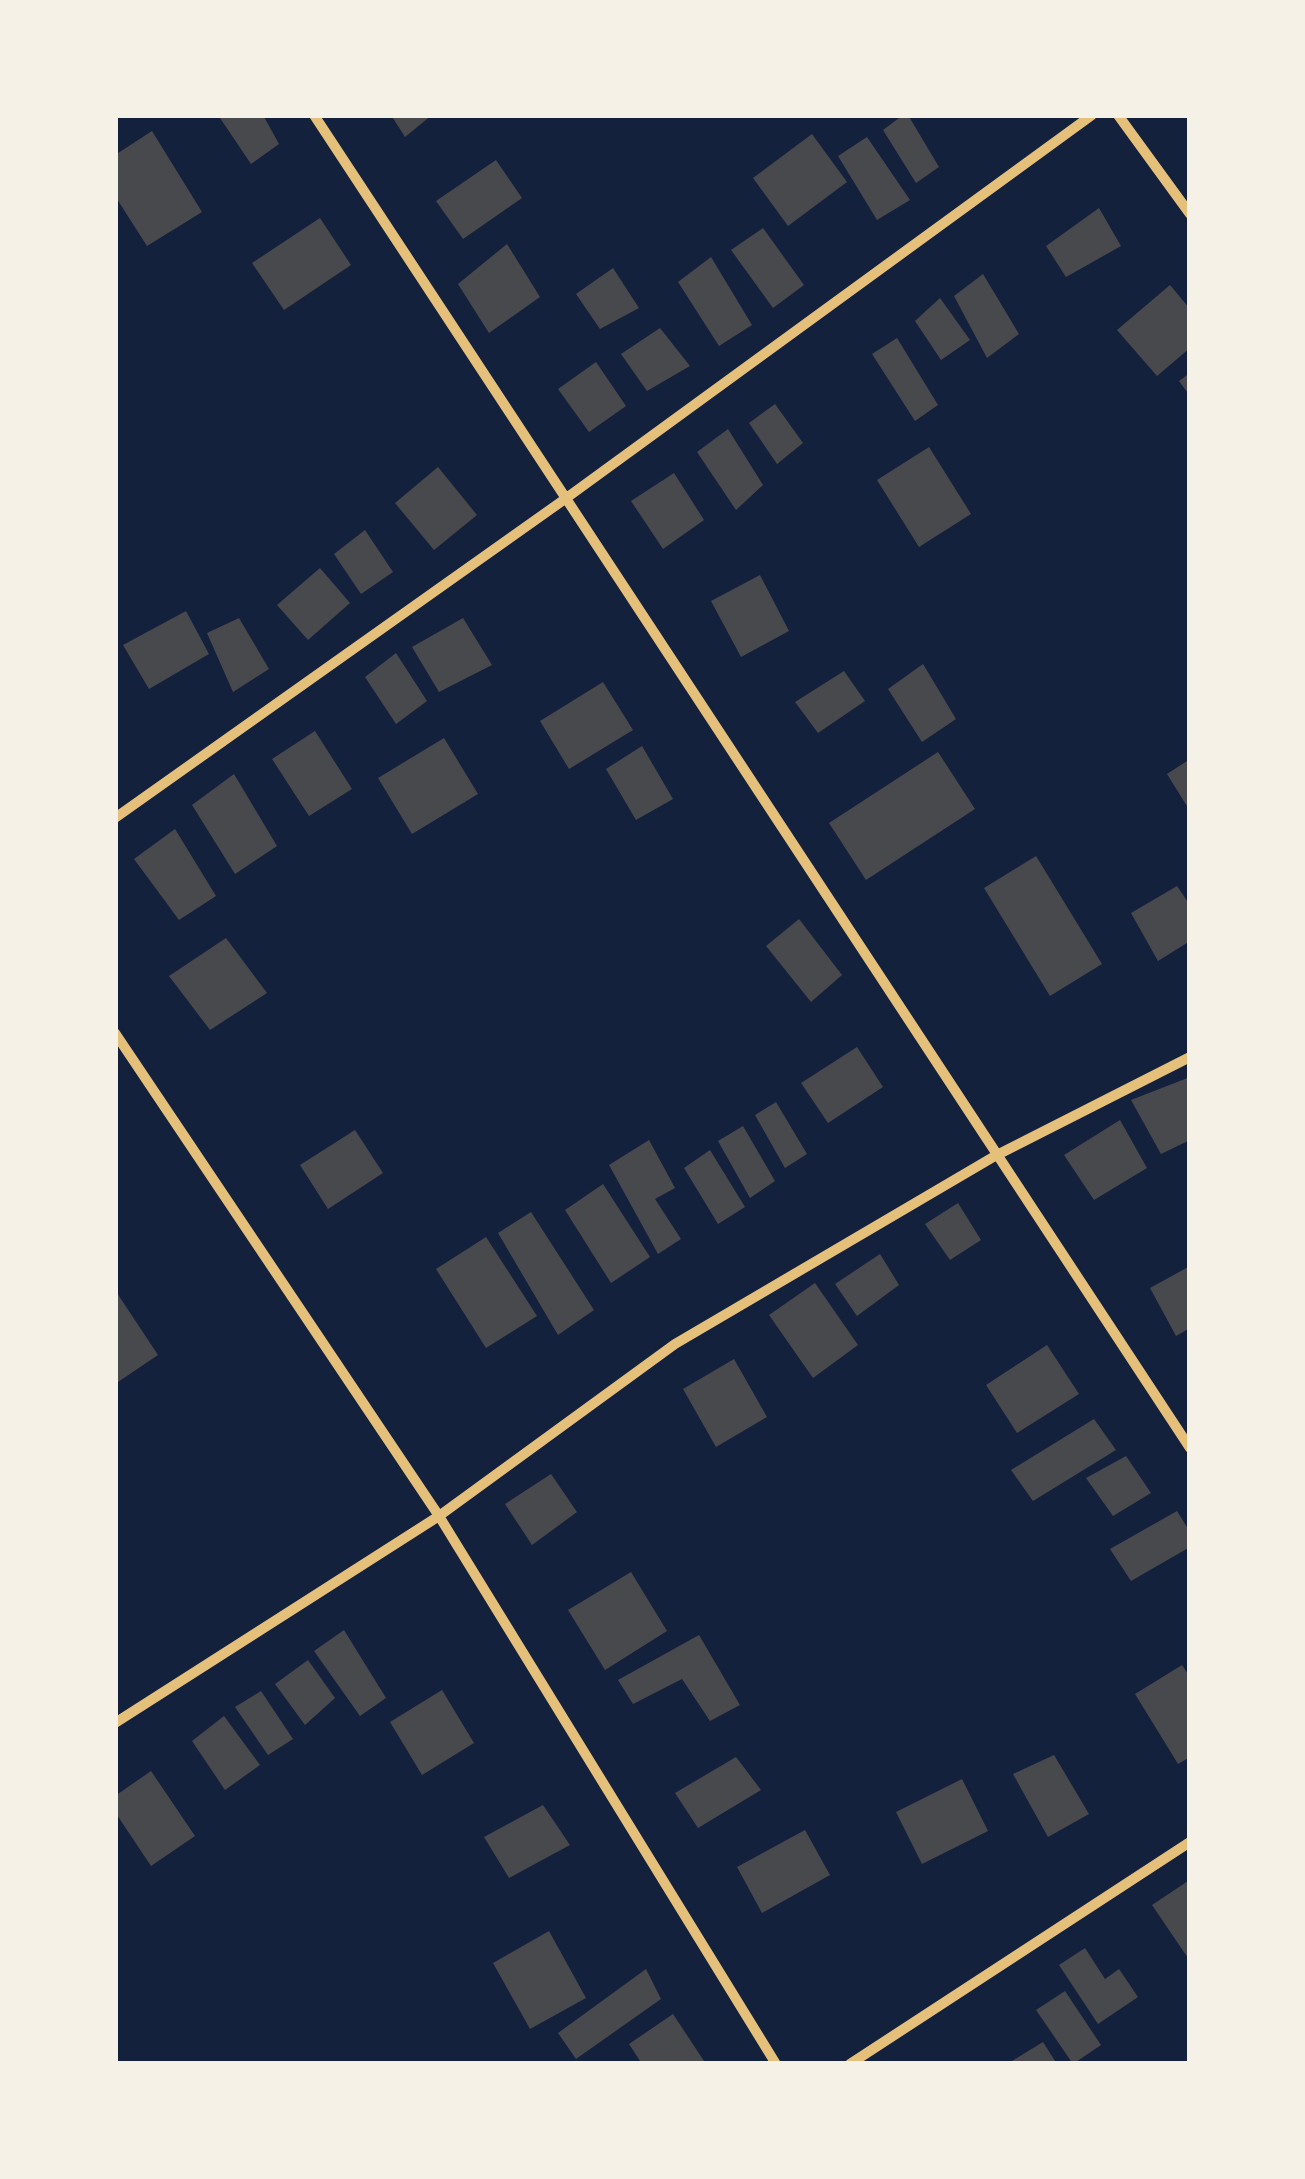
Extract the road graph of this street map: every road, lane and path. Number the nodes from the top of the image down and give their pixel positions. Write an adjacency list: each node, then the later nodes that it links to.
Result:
1 (314, 115): 5 (street)
2 (1092, 115): 5 (street)
3 (1118, 115): 4 (street)
4 (1190, 214)
5 (565, 498): 6 (street); 9 (street)
6 (115, 818)
7 (115, 1033): 11 (street)
8 (1190, 1057): 9 (street)
9 (996, 1156): 10 (street); 11 (street)
10 (1190, 1448)
11 (439, 1516): 12 (street); 14 (street)
12 (115, 1722)
13 (1190, 1842): 15 (street)
14 (776, 2064)
15 (850, 2064)

